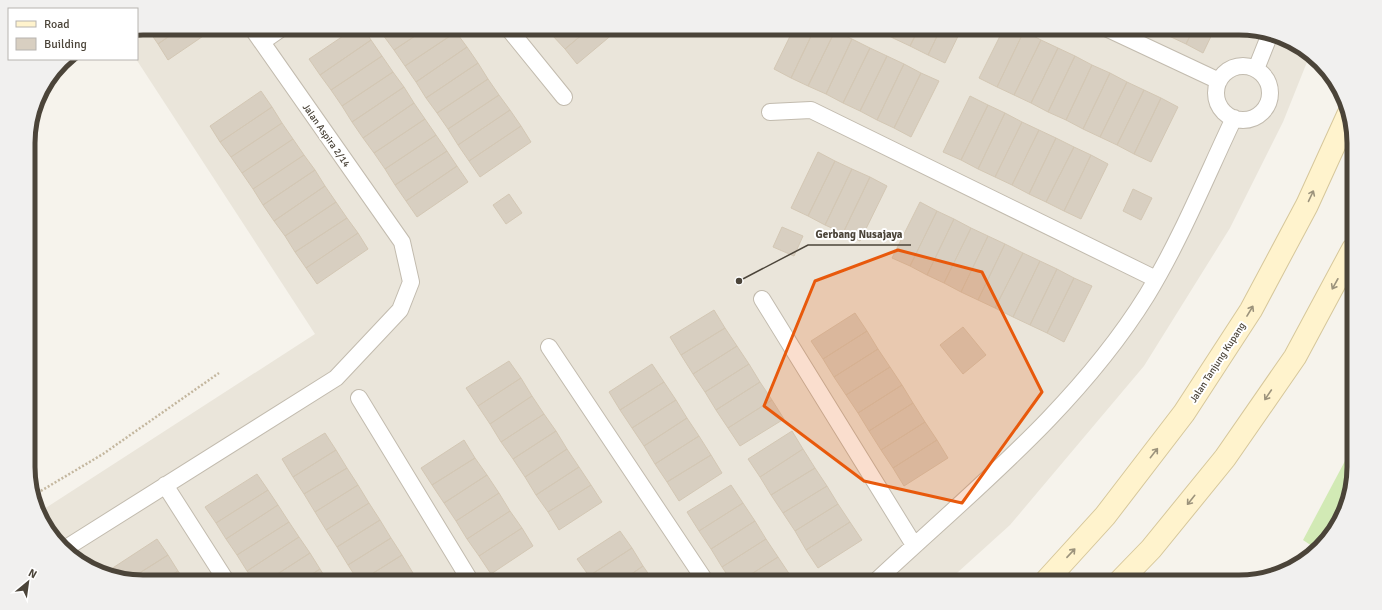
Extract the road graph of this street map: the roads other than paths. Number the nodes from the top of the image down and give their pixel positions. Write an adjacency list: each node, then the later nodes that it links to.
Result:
1 (257, 35): 6 (street, Jalan Aspira 2/14)
2 (272, 35): 6 (street)
3 (514, 35): 9 (street)
4 (1121, 35): 8 (street)
5 (1268, 39): 7 (street)
6 (262, 42): 18 (street, Jalan Aspira 2/14)
7 (1256, 69): 8 (street); 11 (street)
8 (1219, 81): 11 (street)
9 (564, 97)
10 (770, 112): 14 (street)
11 (1234, 118): 14 (street)
12 (1345, 122): 25 (main road, Jalan Tanjung Kupang, one-way to 12)
13 (1347, 260): 26 (main road, one-way to 26)
14 (1156, 279): 19 (street)
15 (762, 300): 19 (street)
16 (550, 347): 23 (street)
17 (359, 398): 22 (street)
18 (165, 485): 20 (street); 21 (street)
19 (914, 545): 24 (street)
20 (70, 546)
21 (223, 575)
22 (467, 575)
23 (701, 575)
24 (882, 575)
25 (1050, 575)
26 (1126, 575)

